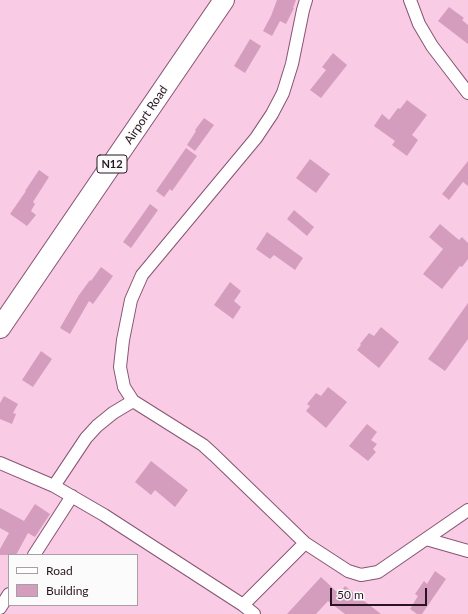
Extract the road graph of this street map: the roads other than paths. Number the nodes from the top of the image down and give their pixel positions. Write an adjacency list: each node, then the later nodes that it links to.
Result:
1 (224, 0): 5 (highway, Airport Road / N12)
2 (306, 0): 6 (street)
3 (410, 0): 4 (street)
4 (468, 93)
5 (0, 328)
6 (133, 401): 8 (street); 12 (street)
7 (0, 463): 8 (street)
8 (54, 486): 9 (street)
9 (72, 496): 14 (street); 16 (street)
10 (468, 510): 11 (street)
11 (426, 539): 12 (street); 13 (street)
12 (305, 543): 16 (street)
13 (468, 551)
14 (35, 554)
15 (8, 596): 17 (street)
16 (243, 605): 18 (street)
17 (0, 608)
18 (254, 614)

